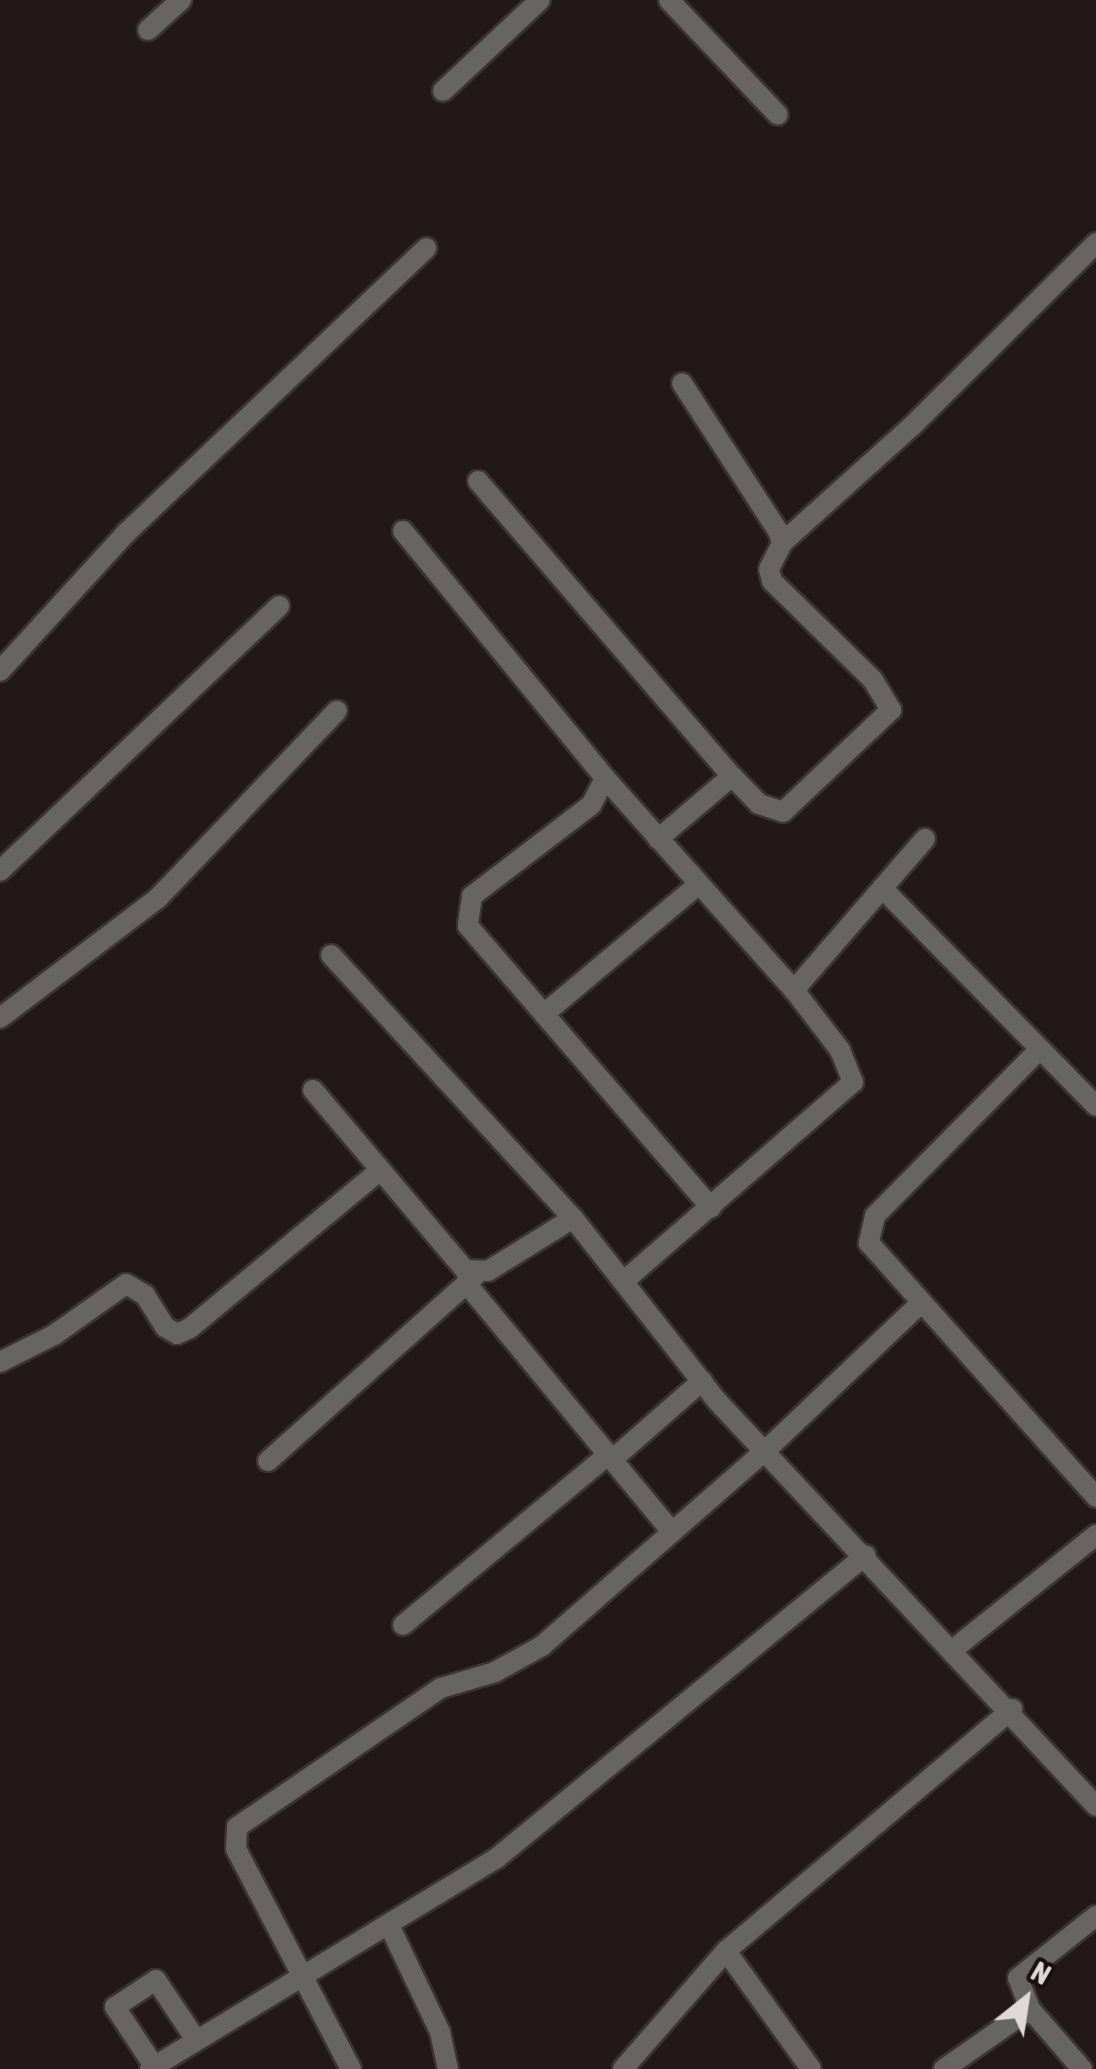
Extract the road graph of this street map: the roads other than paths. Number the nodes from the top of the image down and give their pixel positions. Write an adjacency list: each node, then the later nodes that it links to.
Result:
1 (182, 0): 4 (street)
2 (670, 0): 6 (street)
3 (530, 3): 5 (street)
4 (148, 30)
5 (443, 91)
6 (778, 115)
7 (1096, 242): 12 (street)
8 (426, 248): 14 (street)
9 (682, 383): 12 (street)
10 (478, 481): 16 (street)
11 (402, 530): 17 (street)
12 (782, 544): 16 (street)
13 (279, 606): 20 (street)
14 (0, 672)
15 (337, 711): 26 (street)
16 (732, 776): 18 (street)
17 (605, 778): 18 (street); 25 (street)
18 (658, 839): 21 (street)
19 (925, 839): 22 (street)
20 (0, 872)
21 (699, 884): 24 (street); 25 (street)
22 (882, 888): 24 (street); 27 (street)
23 (331, 954): 32 (street)
24 (794, 990): 31 (street)
25 (544, 1014): 31 (street)
26 (0, 1018)
27 (1040, 1048): 29 (street); 35 (street)
28 (313, 1090): 30 (street)
29 (1096, 1106)
30 (380, 1170): 33 (street); 36 (street)
31 (711, 1208): 34 (street)
32 (572, 1218): 33 (street); 34 (street)
33 (471, 1279): 39 (street); 40 (street)
34 (626, 1279): 37 (street)
35 (920, 1304): 38 (street); 41 (street)
36 (0, 1362)
37 (702, 1382): 38 (street); 39 (street)
38 (766, 1451): 42 (street); 44 (street)
39 (610, 1457): 42 (street); 45 (street)
40 (268, 1461)
41 (1096, 1498)
42 (672, 1532): 52 (street)
43 (1096, 1535): 46 (street)
44 (866, 1555): 46 (street); 50 (street)
45 (403, 1625)
46 (955, 1648): 47 (street)
47 (1012, 1710): 48 (street); 51 (street)
48 (1096, 1806)
49 (1096, 1916): 53 (street)
50 (390, 1927): 52 (street); 57 (street)
51 (726, 1951): 58 (street); 59 (street)
52 (306, 1976): 54 (street); 56 (street)
53 (1030, 2009): 60 (street); 61 (street)
54 (196, 2040): 55 (street); 55 (street)
55 (152, 2068)
56 (351, 2069)
57 (448, 2069)
58 (622, 2069)
59 (810, 2069)
60 (944, 2069)
61 (1082, 2069)

